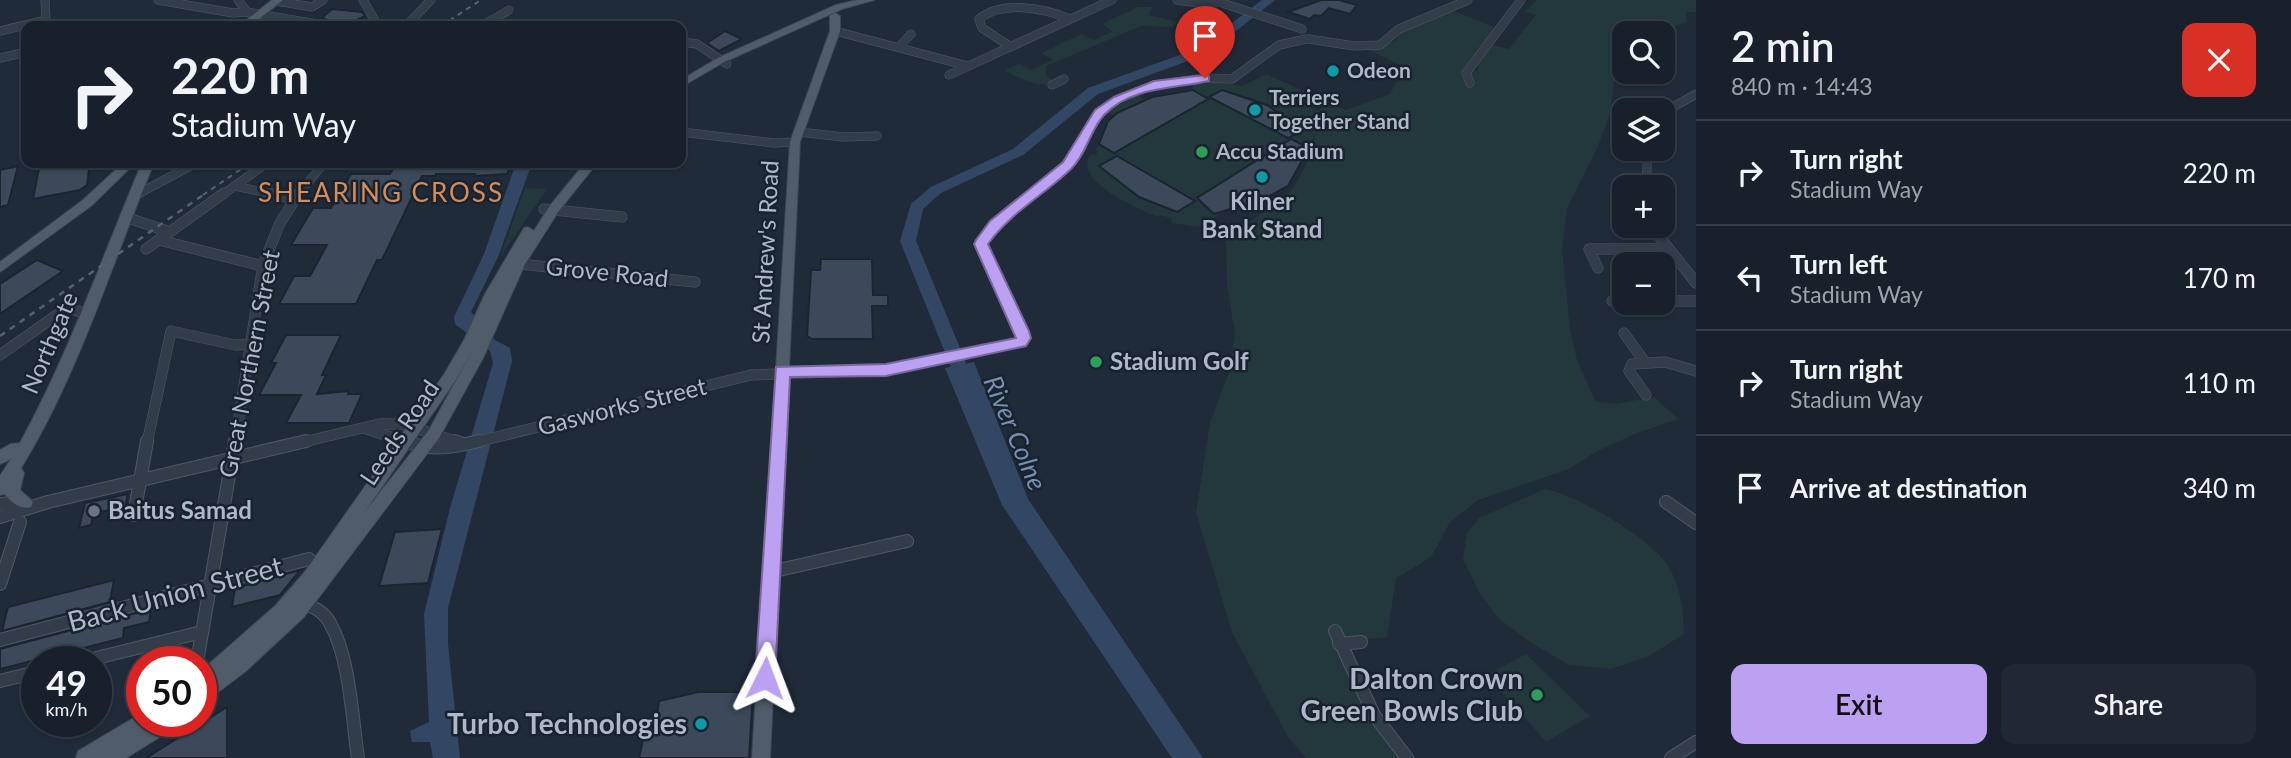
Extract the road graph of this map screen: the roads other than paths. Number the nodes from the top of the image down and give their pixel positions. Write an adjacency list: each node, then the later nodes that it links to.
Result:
1 (45, 0): 20 (street)
2 (158, 0): 16 (street)
3 (238, 0): 16 (street)
4 (323, 0): 12 (street)
5 (363, 0): 23 (street)
6 (431, 0): 24 (street)
7 (869, 0): 13 (main road)
8 (1112, 0): 19 (street)
9 (1177, 0): 14 (street)
10 (1468, 0): 33 (street)
11 (1521, 0): 44 (street)
12 (277, 1): 17 (main road)
13 (850, 2): 18 (main road)
14 (1213, 3): 26 (street)
15 (509, 10): 25 (street)
16 (247, 12): 17 (street)
17 (260, 14): 21 (main road); 22 (street)
18 (832, 14): 30 (main road, St Andrew's Road); 39 (main road)
19 (1070, 19): 36 (street); 36 (street)
20 (42, 21)
21 (251, 21)
22 (298, 21)
23 (375, 21)
24 (411, 21)
25 (490, 21)
26 (1279, 23): 28 (street); 32 (street)
27 (21, 26): 29 (street)
28 (1302, 29): 32 (street); 33 (street)
29 (0, 31)
30 (835, 31): 35 (street); 51 (main road, St Andrew's Road)
31 (911, 34): 35 (street)
32 (1291, 36): 33 (street); 86 (street, Gasworks Street)
33 (1309, 37)
34 (686, 43): 39 (street)
35 (899, 47): 40 (street)
36 (1011, 47): 40 (street)
37 (21, 53): 38 (street)
38 (0, 58)
39 (724, 62): 43 (main road); 46 (main road)
40 (968, 66): 41 (street)
41 (949, 75)
42 (1064, 79): 45 (street)
43 (686, 81)
44 (1470, 83)
45 (1052, 85)
46 (686, 89)
47 (1696, 94): 48 (street)
48 (1675, 106)
49 (686, 133): 51 (street)
50 (877, 136): 51 (street)
51 (796, 143): 86 (main road, St Andrew's Road)
52 (124, 168): 72 (main road)
53 (146, 168): 60 (main road, Northgate)
54 (187, 168): 60 (street)
55 (260, 168): 59 (street)
56 (320, 168): 61 (street, Great Northern Street)
57 (577, 168): 62 (main road, Leeds Road)
58 (587, 168): 62 (main road, Leeds Road)
59 (235, 186): 61 (street); 65 (street)
60 (134, 196): 64 (main road, Northgate)
61 (294, 199): 71 (street, Great Northern Street)
62 (549, 210): 63 (street); 70 (main road, Leeds Road); 76 (main road, Leeds Road)
63 (622, 216)
64 (125, 217): 65 (street); 79 (main road, Northgate)
65 (170, 232): 67 (street)
66 (1659, 238): 69 (street)
67 (159, 240): 68 (street); 71 (street)
68 (145, 249)
69 (1667, 249): 73 (street); 75 (street)
70 (519, 264): 74 (street, Grove Road); 76 (main road, Leeds Road)
71 (263, 266): 82 (street, Great Northern Street)
72 (0, 268)
73 (1598, 268)
74 (695, 282)
75 (1696, 283)
76 (496, 298): 81 (main road, Leeds Road)
77 (1675, 301): 78 (street)
78 (1696, 301)
79 (87, 315): 83 (street); 93 (main road, Northgate)
80 (1624, 333): 84 (street)
81 (476, 343): 89 (main road, Leeds Road); 90 (main road, Leeds Road)
82 (251, 344): 95 (street, Great Northern Street); 97 (street)
83 (0, 355)
84 (1644, 361): 85 (street); 87 (street)
85 (1696, 371)
86 (782, 372): 91 (street, Gasworks Street); 110 (main road, St Andrew's Road)
87 (1646, 395)
88 (364, 428): 89 (street); 89 (street); 95 (street)
89 (411, 434): 90 (street); 92 (street); 113 (main road, Leeds Road)
90 (434, 434): 91 (street); 92 (main road, Leeds Road)
91 (463, 444): 92 (street, Gasworks Street)
92 (424, 448): 113 (main road, Leeds Road)
93 (18, 453): 94 (main road); 96 (main road); 98 (main road, Northgate); 99 (main road)
94 (0, 458)
95 (231, 459): 97 (street); 112 (street, Great Northern Street)
96 (0, 472)
97 (140, 481): 100 (street); 103 (street)
98 (0, 489)
99 (25, 502): 100 (street); 102 (street)
100 (48, 502): 104 (street)
101 (1666, 502): 106 (street)
102 (0, 504)
103 (134, 515)
104 (0, 517)
105 (20, 522): 108 (street)
106 (1696, 523)
107 (907, 541): 110 (street)
108 (6, 548): 111 (street)
109 (309, 559): 112 (street, Back Union Street)
110 (770, 572): 129 (main road, St Andrew's Road)
111 (0, 584)
112 (209, 585): 114 (street, Great Northern Street); 115 (street, Back Union Street)
113 (297, 602): 119 (main road, Leeds Road); 122 (main road, Leeds Road); 128 (street)
114 (202, 632): 117 (street, Great Northern Street); 118 (street)
115 (0, 640)
116 (1361, 642): 130 (street)
117 (200, 646)
118 (112, 654)
119 (217, 670)
120 (21, 676): 121 (street)
121 (0, 681)
122 (217, 683)
123 (126, 733): 126 (main road)
124 (143, 737): 127 (main road)
125 (1696, 742): 131 (street)
126 (85, 758)
127 (108, 758)
128 (358, 758)
129 (761, 758)
130 (1407, 758)
131 (1671, 758)

